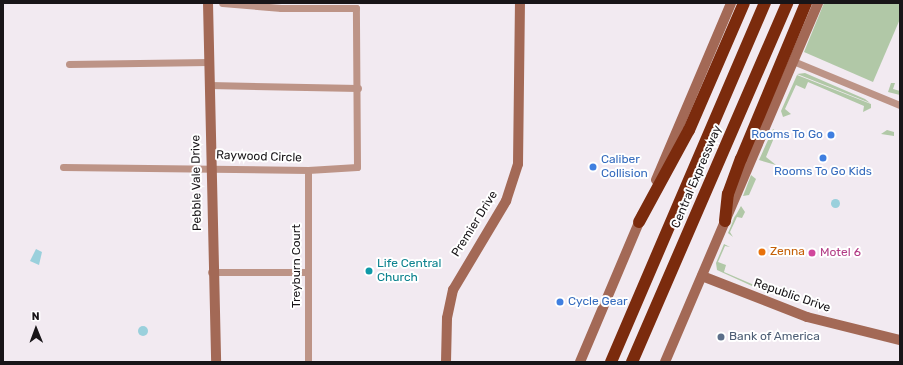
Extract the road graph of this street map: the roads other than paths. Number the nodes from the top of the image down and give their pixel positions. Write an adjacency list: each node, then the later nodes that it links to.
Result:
1 (208, 3): 11 (street, Pebble Vale Drive)
2 (222, 3): 14 (street)
3 (520, 3): 27 (street, Premier Drive)
4 (731, 3): 20 (street)
5 (744, 3): 20 (highway)
6 (765, 3): 29 (highway, Central Expressway)
7 (787, 3): 30 (highway, Central Expressway)
8 (806, 3): 19 (highway)
9 (818, 3): 10 (street)
10 (793, 61): 15 (street); 19 (street)
11 (209, 62): 12 (street); 13 (street, Pebble Vale Drive)
12 (69, 64)
13 (209, 85): 14 (street); 16 (street, Pebble Vale Drive)
14 (358, 88): 18 (street, Raywood Circle)
15 (900, 105)
16 (210, 166): 17 (street, Raywood Circle); 18 (street, Raywood Circle); 21 (street, Pebble Vale Drive)
17 (63, 167)
18 (308, 170): 22 (street, Treyburn Court)
19 (725, 221): 23 (street)
20 (639, 222): 28 (street)
21 (212, 272): 22 (street); 25 (street, Pebble Vale Drive)
22 (308, 272): 26 (street, Treyburn Court)
23 (702, 276): 24 (street, Republic Drive); 31 (street)
24 (900, 340)
25 (216, 362)
26 (308, 362)
27 (446, 362)
28 (580, 362)
29 (611, 362)
30 (632, 362)
31 (664, 362)

